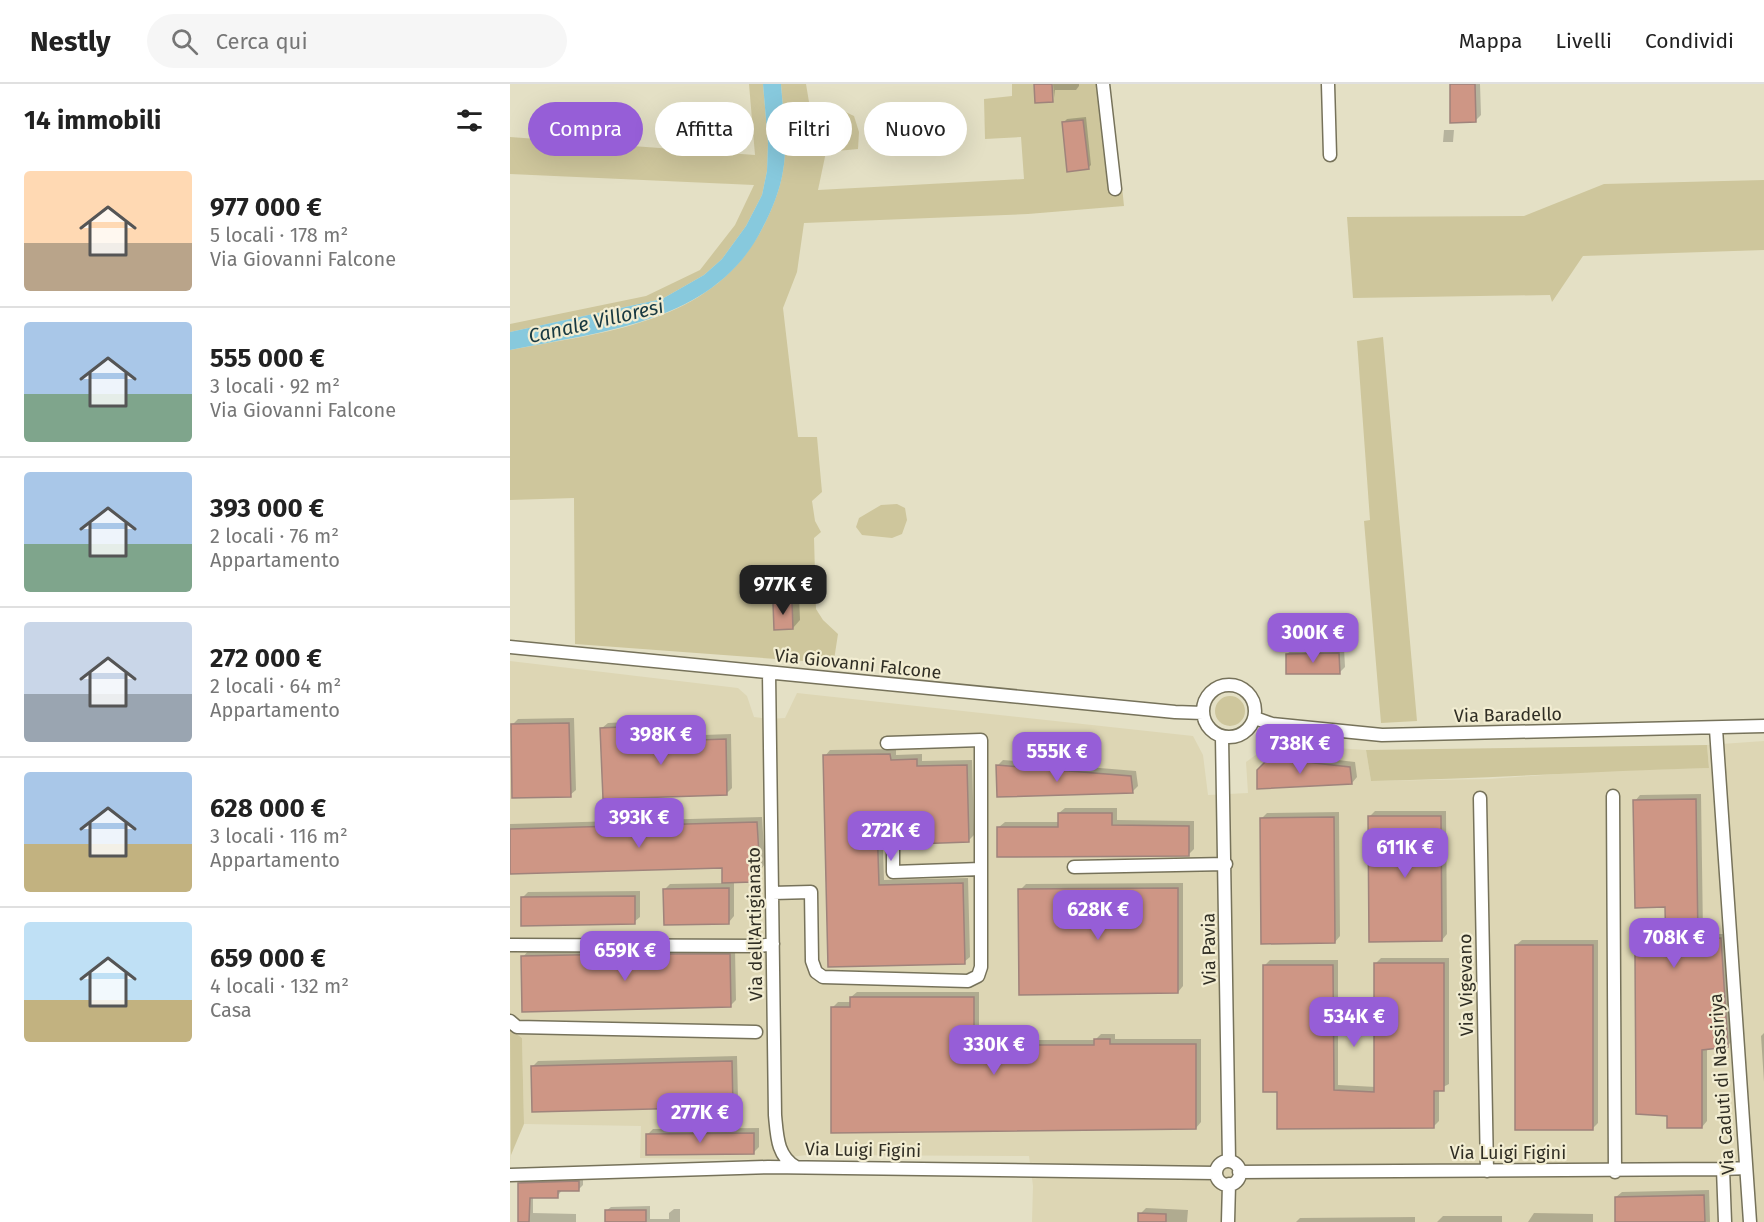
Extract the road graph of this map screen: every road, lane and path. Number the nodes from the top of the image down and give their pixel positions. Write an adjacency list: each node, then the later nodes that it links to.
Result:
1 (1103, 84): 4 (street)
2 (1328, 84): 3 (street)
3 (1330, 155)
4 (1115, 189)
5 (510, 647): 6 (street, Via Giovanni Falcone)
6 (770, 673): 7 (street, Via Giovanni Falcone); 19 (street, Via dell'Artigianato)
7 (1203, 712): 8 (street); 11 (street)
8 (1255, 718): 10 (street, Via Baradello); 11 (street)
9 (1764, 726): 10 (street, Via Baradello)
10 (1716, 729): 26 (street, Via Caduti di Nassiriya)
11 (1222, 737): 16 (street, Via Pavia)
12 (887, 743): 18 (street)
13 (1612, 796): 30 (street)
14 (1480, 798): 28 (street, Via Vigevano)
15 (893, 838): 18 (street)
16 (1226, 864): 17 (street); 24 (street, Via Pavia)
17 (1074, 867)
18 (981, 869): 19 (street)
19 (772, 893): 20 (street, Via dell'Artigianato)
20 (773, 944): 21 (street); 25 (street, Via dell'Artigianato)
21 (510, 945)
22 (510, 1021): 23 (street)
23 (756, 1032)
24 (1228, 1161): 29 (street); 31 (street)
25 (796, 1167): 31 (street, Via Luigi Figini); 32 (street, Via Luigi Figini)
26 (1746, 1168): 27 (street, Via Luigi Figini); 36 (street, Via Caduti di Nassiriya)
27 (1723, 1169): 30 (street, Via Luigi Figini); 35 (street)
28 (1487, 1171): 29 (street, Via Luigi Figini); 30 (street, Via Luigi Figini)
29 (1239, 1172): 33 (street)
30 (1615, 1172)
31 (1216, 1173): 33 (street)
32 (510, 1174)
33 (1228, 1184): 34 (street)
34 (1228, 1222)
35 (1725, 1222)
36 (1750, 1222)

